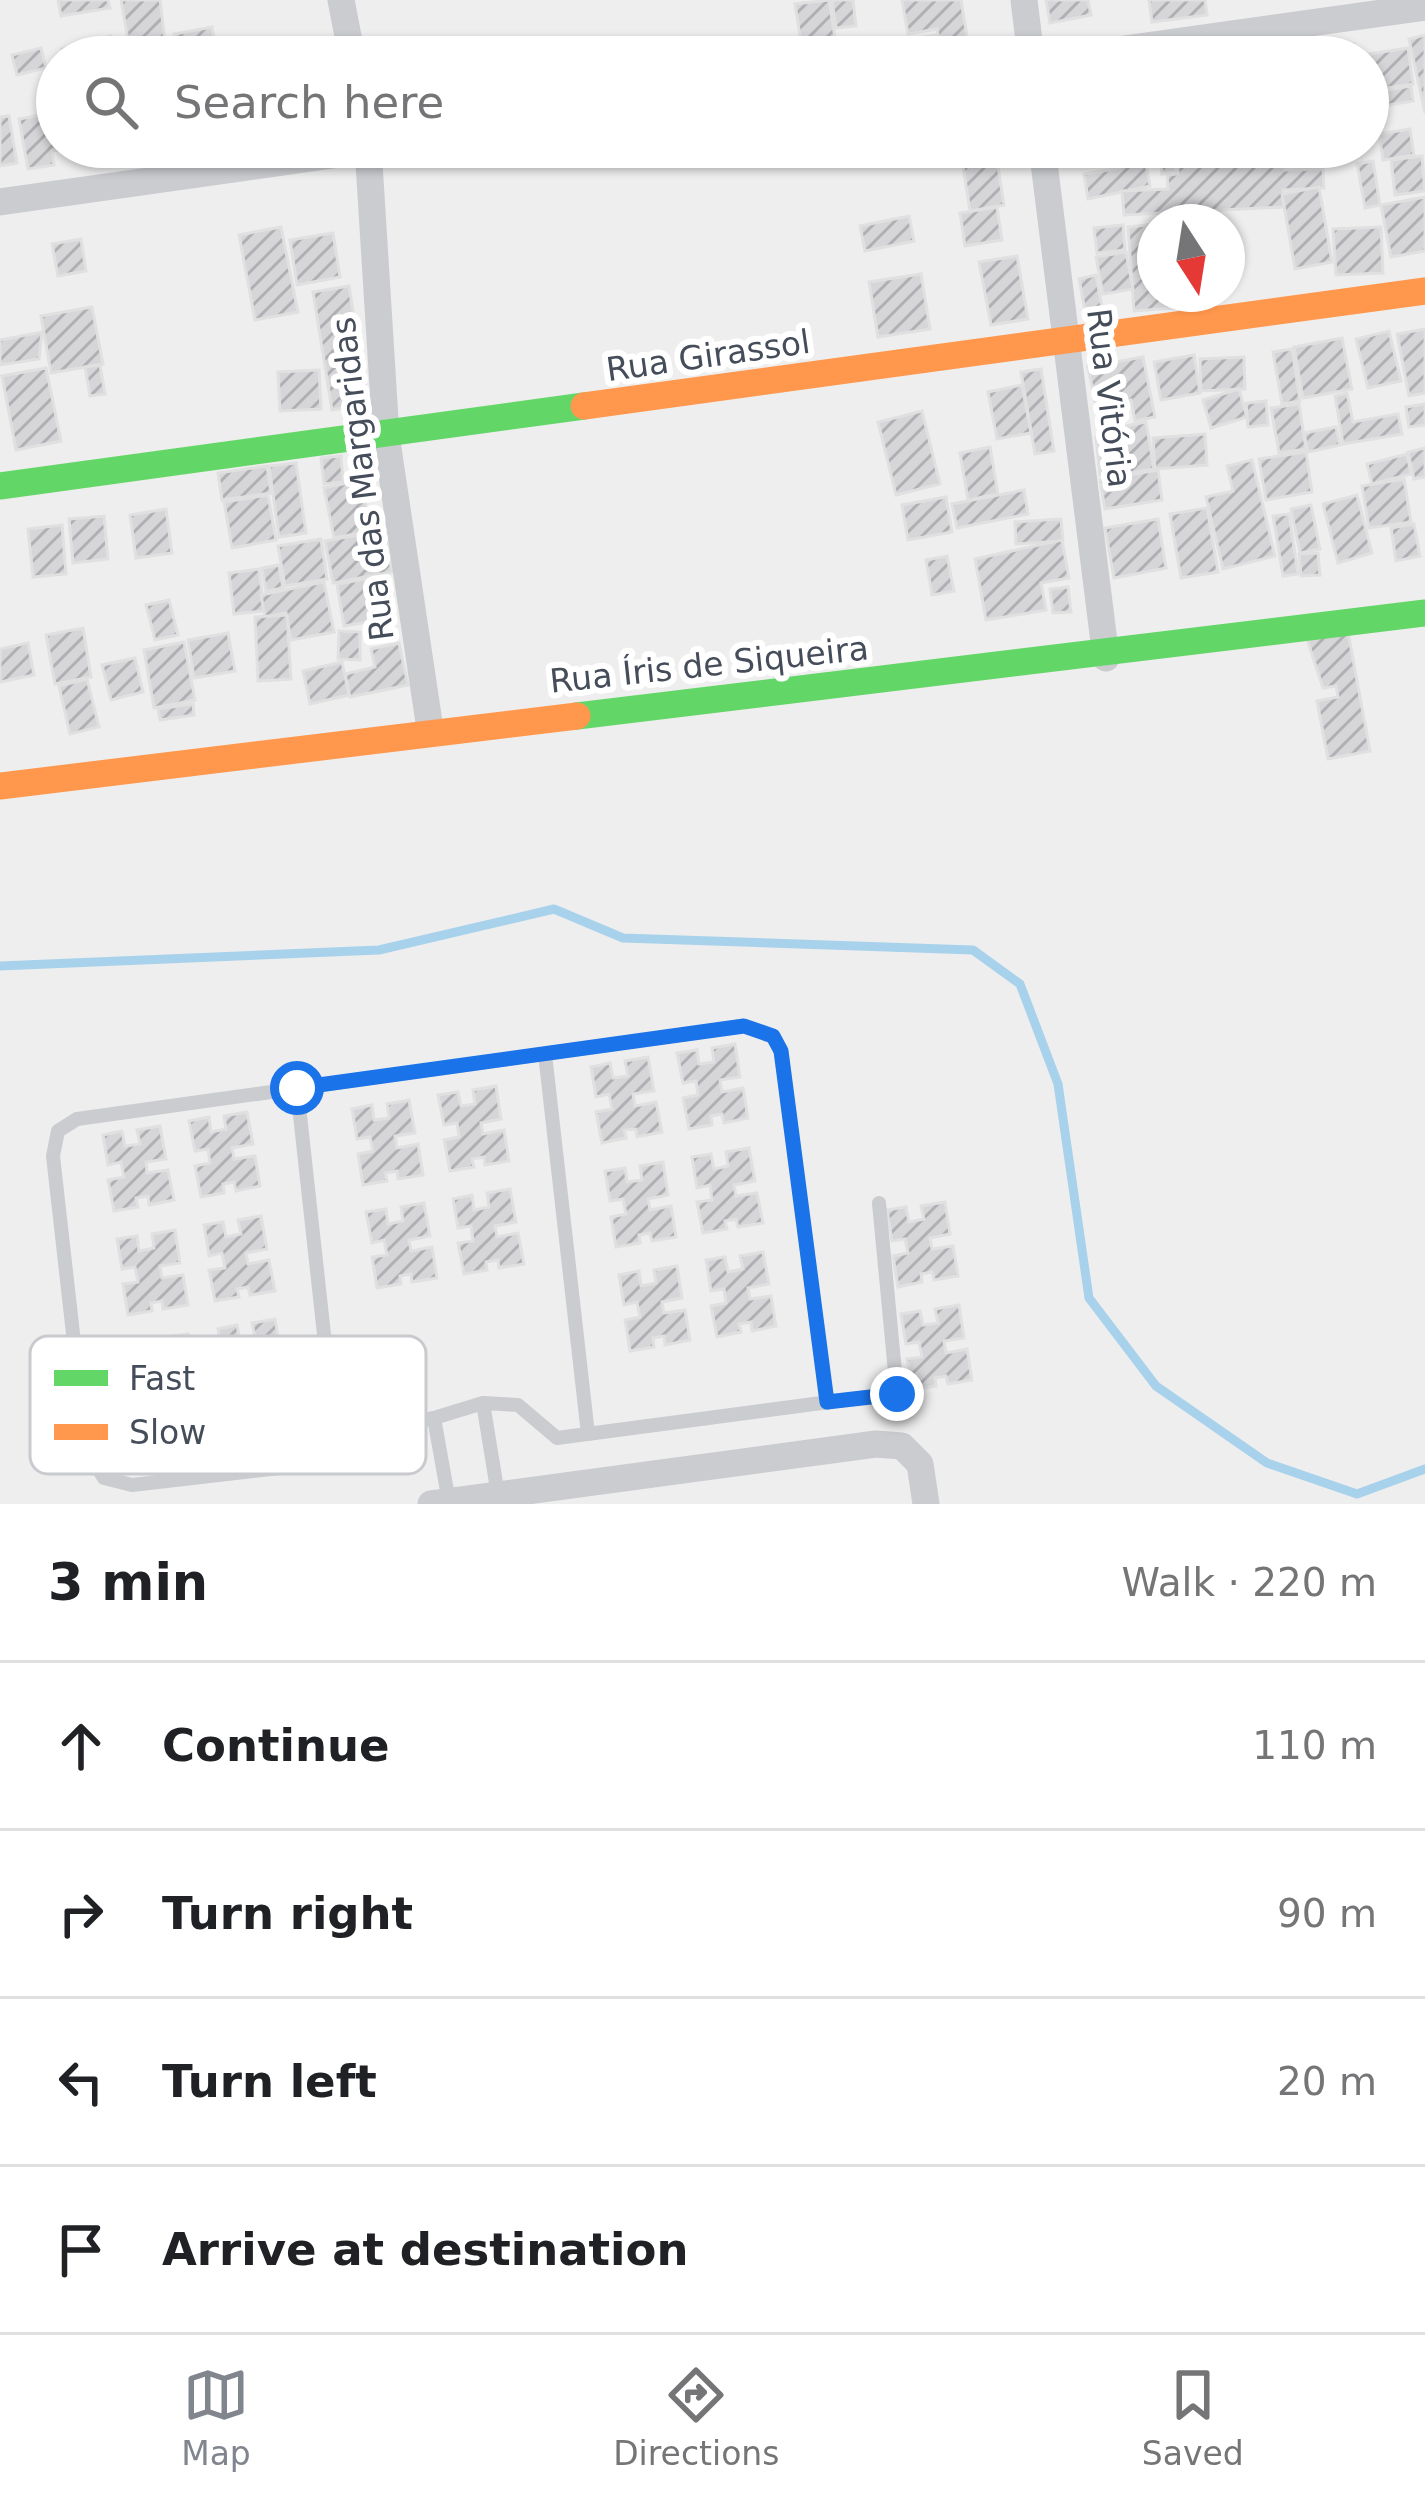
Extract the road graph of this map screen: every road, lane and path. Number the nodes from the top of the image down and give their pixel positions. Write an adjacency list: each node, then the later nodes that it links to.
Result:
1 (341, 0): 4 (street)
2 (1024, 0): 5 (street)
3 (1425, 7): 6 (street)
4 (348, 36)
5 (1028, 36)
6 (1217, 36)
7 (236, 168): 10 (street)
8 (376, 168): 13 (street, Rua das Margaridas)
9 (1045, 168): 12 (street, Rua Vitória)
10 (0, 202)
11 (1425, 291): 12 (street, Rua Girassol)
12 (1066, 341): 13 (street, Rua Girassol); 16 (street, Rua Vitória)
13 (386, 435): 14 (street, Rua Girassol); 17 (street, Rua das Margaridas)
14 (0, 486)
15 (1425, 613): 16 (street, Rua Íris de Siqueira)
16 (1106, 658): 17 (street, Rua Íris de Siqueira)
17 (430, 729): 18 (street, Rua Íris de Siqueira)
18 (0, 787)
19 (545, 1054): 20 (lane); 24 (lane); 28 (lane)
20 (297, 1088): 22 (lane); 23 (lane)
21 (879, 1203): 24 (lane)
22 (73, 1336)
23 (324, 1336)
24 (827, 1402): 28 (lane)
25 (483, 1403): 26 (lane); 28 (lane); 31 (lane)
26 (434, 1418): 27 (lane); 32 (lane)
27 (426, 1420)
28 (588, 1434)
29 (102, 1474): 30 (lane)
30 (231, 1474)
31 (499, 1495): 32 (street); 33 (street)
32 (440, 1503)
33 (926, 1504)

